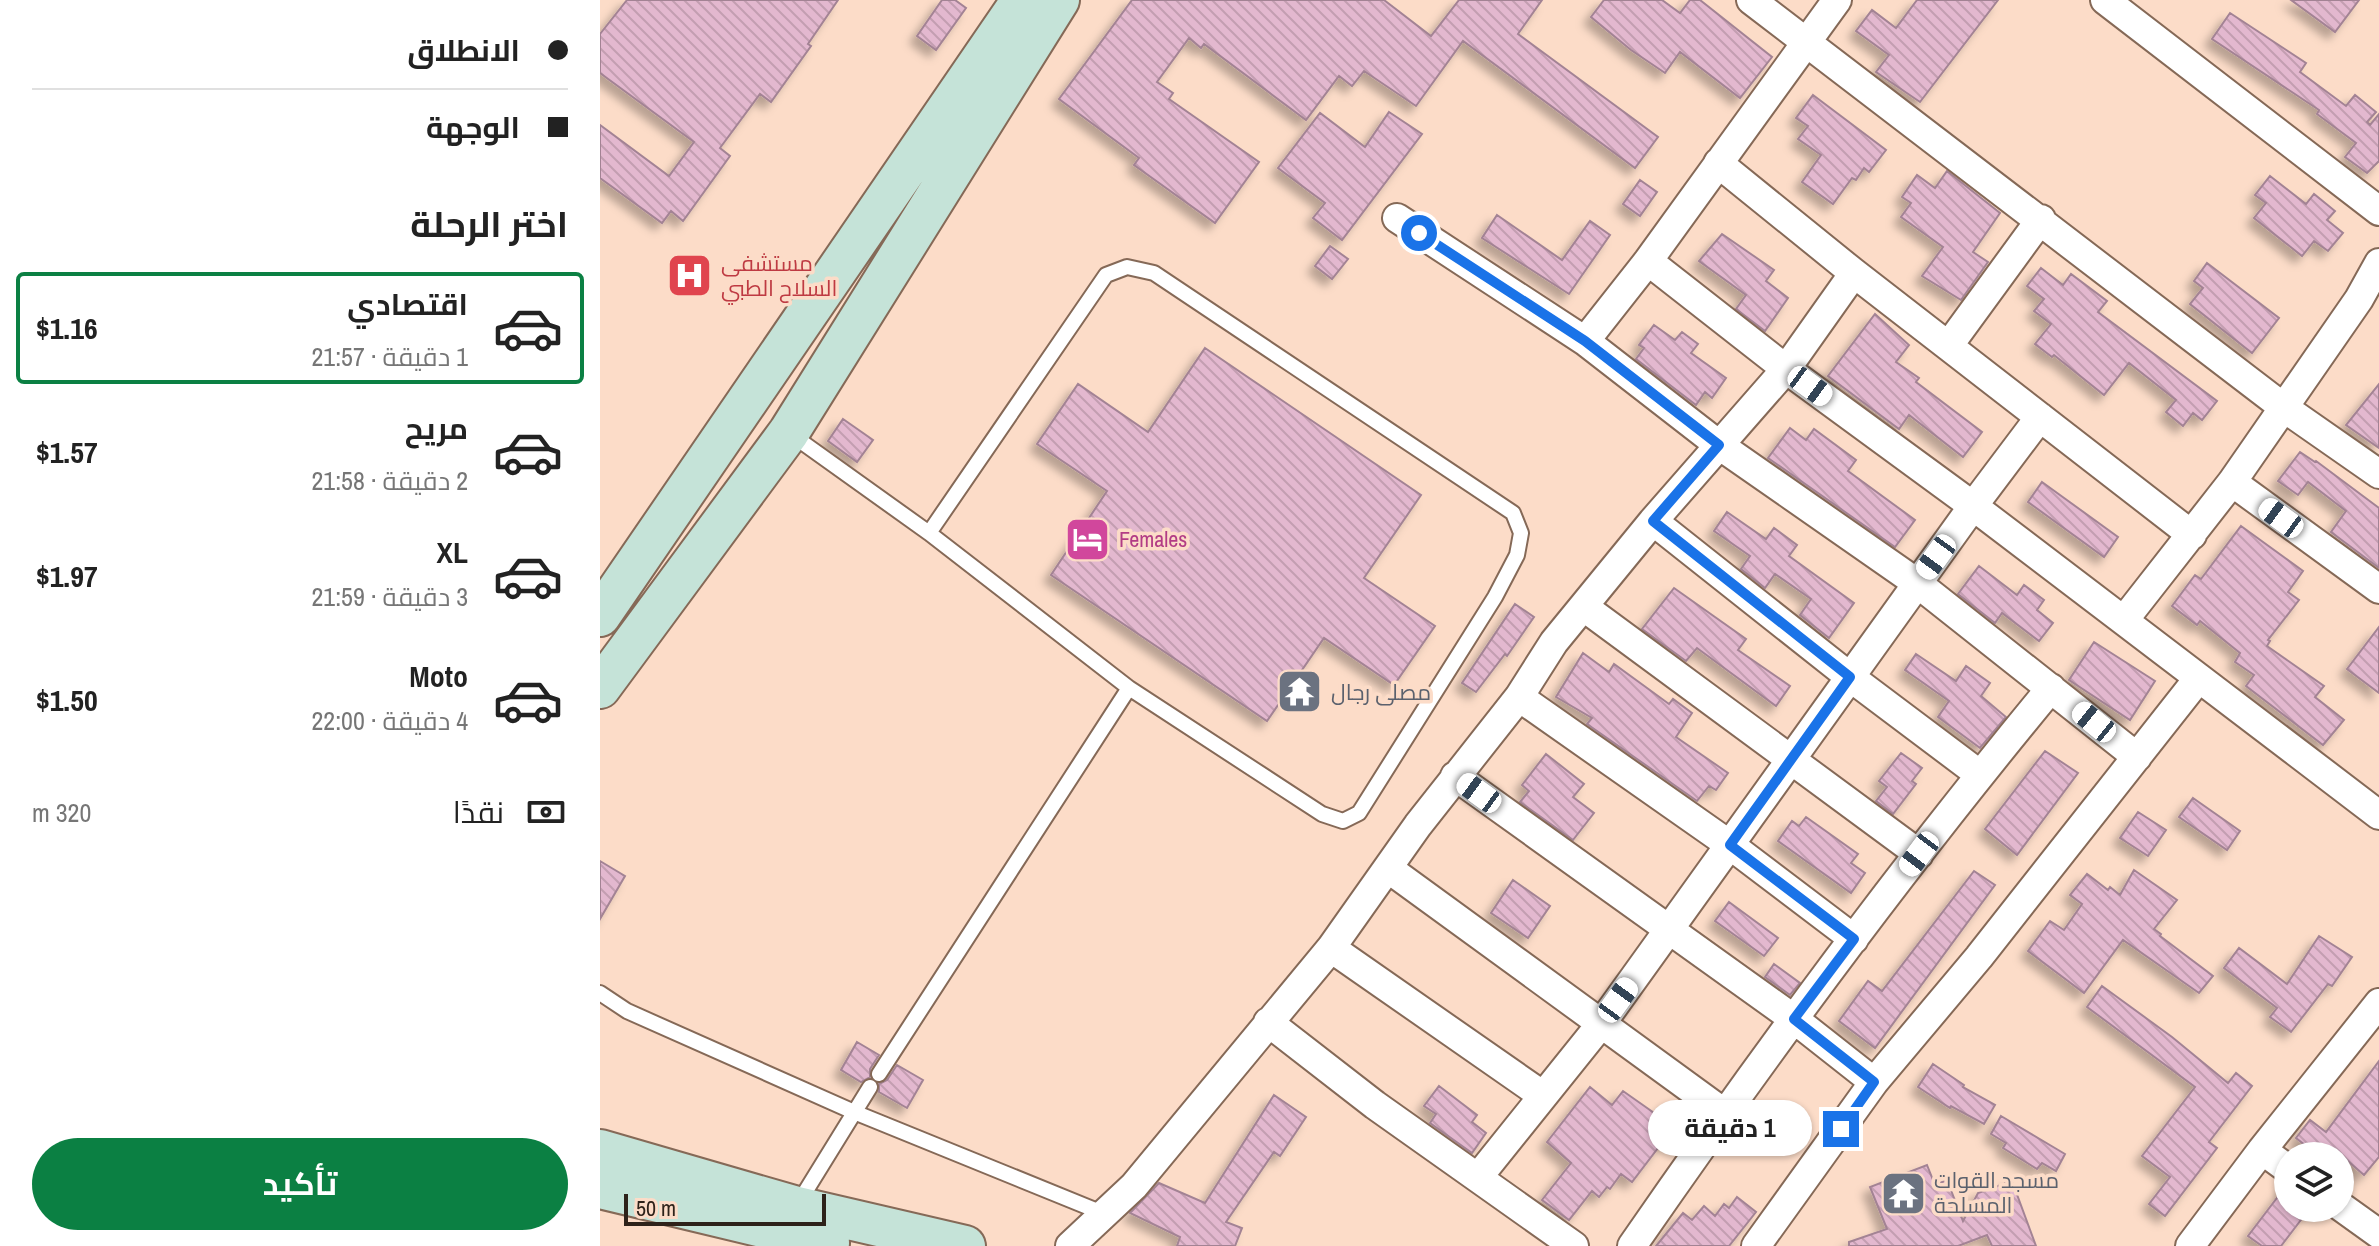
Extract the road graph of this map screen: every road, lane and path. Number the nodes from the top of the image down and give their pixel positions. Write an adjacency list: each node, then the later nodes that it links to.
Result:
1 (1059, 0): 5 (main road)
2 (1751, 0): 6 (street)
3 (1837, 0): 6 (street)
4 (2105, 0): 8 (street)
5 (1023, 17): 19 (main road); 30 (main road)
6 (1806, 41): 7 (street); 10 (street)
7 (1718, 163): 11 (street); 13 (street)
8 (2379, 211)
9 (1397, 218): 14 (street)
10 (2041, 219): 15 (street); 17 (street)
11 (1648, 261): 14 (street); 16 (street)
12 (2379, 263): 17 (street)
13 (1854, 273): 15 (street); 16 (street)
14 (1585, 341): 20 (street)
15 (1949, 345): 18 (street)
16 (1786, 369): 20 (street); 23 (street)
17 (2283, 407): 21 (street); 22 (street)
18 (2040, 417): 23 (street); 26 (street)
19 (789, 432): 25 (lane); 34 (main road)
20 (1719, 445): 24 (street); 27 (street)
21 (2379, 474)
22 (2232, 482): 26 (street); 28 (street)
23 (1973, 506): 27 (street); 31 (street)
24 (1653, 521): 29 (street); 32 (street)
25 (929, 533): 35 (lane); 35 (lane)
26 (2192, 535): 31 (street)
27 (1917, 583): 32 (street); 36 (street)
28 (2379, 589)
29 (1584, 607): 37 (street); 39 (street)
30 (600, 616)
31 (2124, 620): 33 (street)
32 (1850, 677): 39 (street); 40 (street)
33 (2198, 679): 38 (street); 42 (street)
34 (600, 688)
35 (1129, 688): 54 (lane)
36 (2051, 688): 38 (street); 40 (street)
37 (1519, 697): 41 (street); 43 (street)
38 (2137, 757): 55 (street)
39 (1791, 759): 43 (street); 44 (street)
40 (1979, 774): 44 (street)
41 (1455, 776): 45 (street); 46 (street)
42 (2379, 815)
43 (1730, 845): 46 (street); 47 (street)
44 (1919, 854): 47 (street)
45 (1389, 869): 48 (street); 53 (street)
46 (1669, 929): 51 (street); 53 (street)
47 (1854, 939): 51 (street)
48 (1331, 948): 52 (street); 57 (street)
49 (600, 993): 58 (lane)
50 (2374, 1018): 61 (street)
51 (1794, 1019): 55 (street); 59 (street)
52 (1268, 1022): 63 (street); 66 (street)
53 (1601, 1024): 57 (street); 59 (street)
54 (879, 1074)
55 (1874, 1082): 74 (street)
56 (870, 1087): 58 (lane)
57 (1542, 1095): 63 (street)
58 (854, 1112): 65 (lane); 66 (lane)
59 (1724, 1113): 73 (street)
60 (600, 1150): 65 (main road)
61 (2262, 1150): 62 (street); 75 (street)
62 (2274, 1159)
63 (1479, 1176): 72 (street)
64 (600, 1188): 69 (main road)
65 (797, 1207): 70 (main road)
66 (1106, 1214): 71 (street)
67 (2354, 1216): 68 (street)
68 (2379, 1234)
69 (841, 1246)
70 (965, 1246)
71 (1070, 1246)
72 (1574, 1246)
73 (1632, 1246)
74 (1756, 1246)
75 (2190, 1246)

